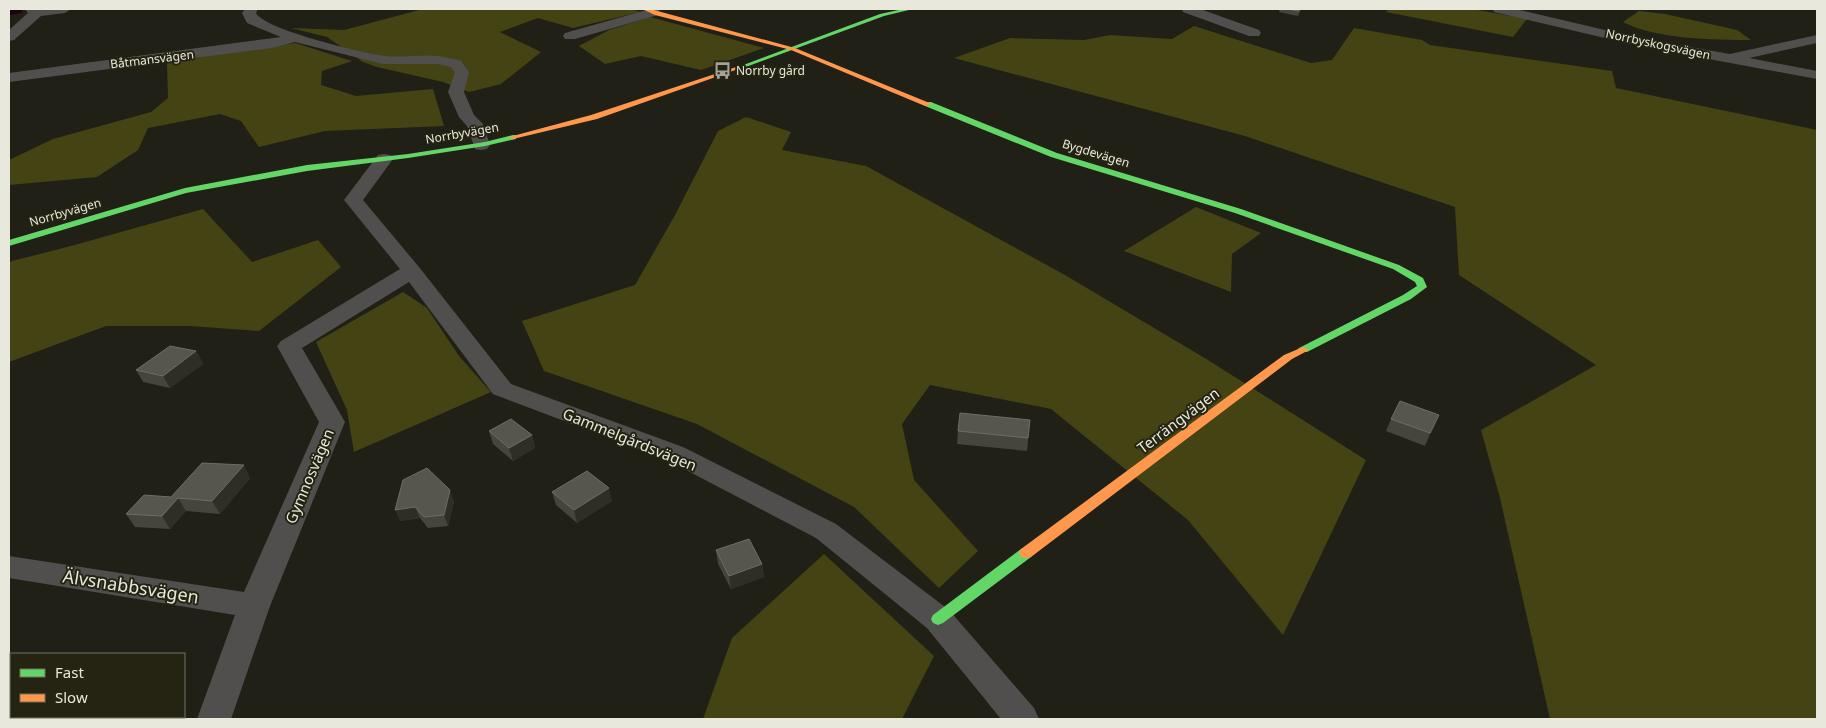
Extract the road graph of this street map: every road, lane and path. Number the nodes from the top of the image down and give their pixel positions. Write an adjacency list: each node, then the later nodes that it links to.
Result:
1 (65, 9): 6 (street)
2 (252, 9): 11 (street)
3 (910, 9): 13 (street, Norrbyvägen)
4 (1188, 9): 8 (street)
5 (1499, 9): 14 (street, Norrbyskogsvägen)
6 (34, 10): 10 (street)
7 (649, 10): 9 (street); 13 (street, Bygdevägen)
8 (1254, 34)
9 (570, 36)
10 (9, 37)
11 (294, 38): 16 (street, Båtmansvägen); 17 (street)
12 (1817, 39): 14 (street)
13 (793, 49): 17 (street, Norrbyvägen); 20 (street, Bygdevägen)
14 (1725, 58): 15 (street, Norrbyskogsvägen)
15 (1817, 75)
16 (9, 78)
17 (481, 145): 18 (street, Norrbyvägen)
18 (384, 159): 19 (street, Norrbyvägen); 21 (street, Gammelgårdsvägen)
19 (9, 243)
20 (1396, 267): 24 (street, Terrängvägen)
21 (412, 271): 23 (street, Gymnosvägen); 24 (street, Gammelgårdsvägen)
22 (9, 567): 23 (street, Älvsnabbsvägen)
23 (254, 606): 25 (street, Gymnosvägen)
24 (938, 618): 26 (street, Gammelgårdsvägen)
25 (214, 719)
26 (1022, 719)

